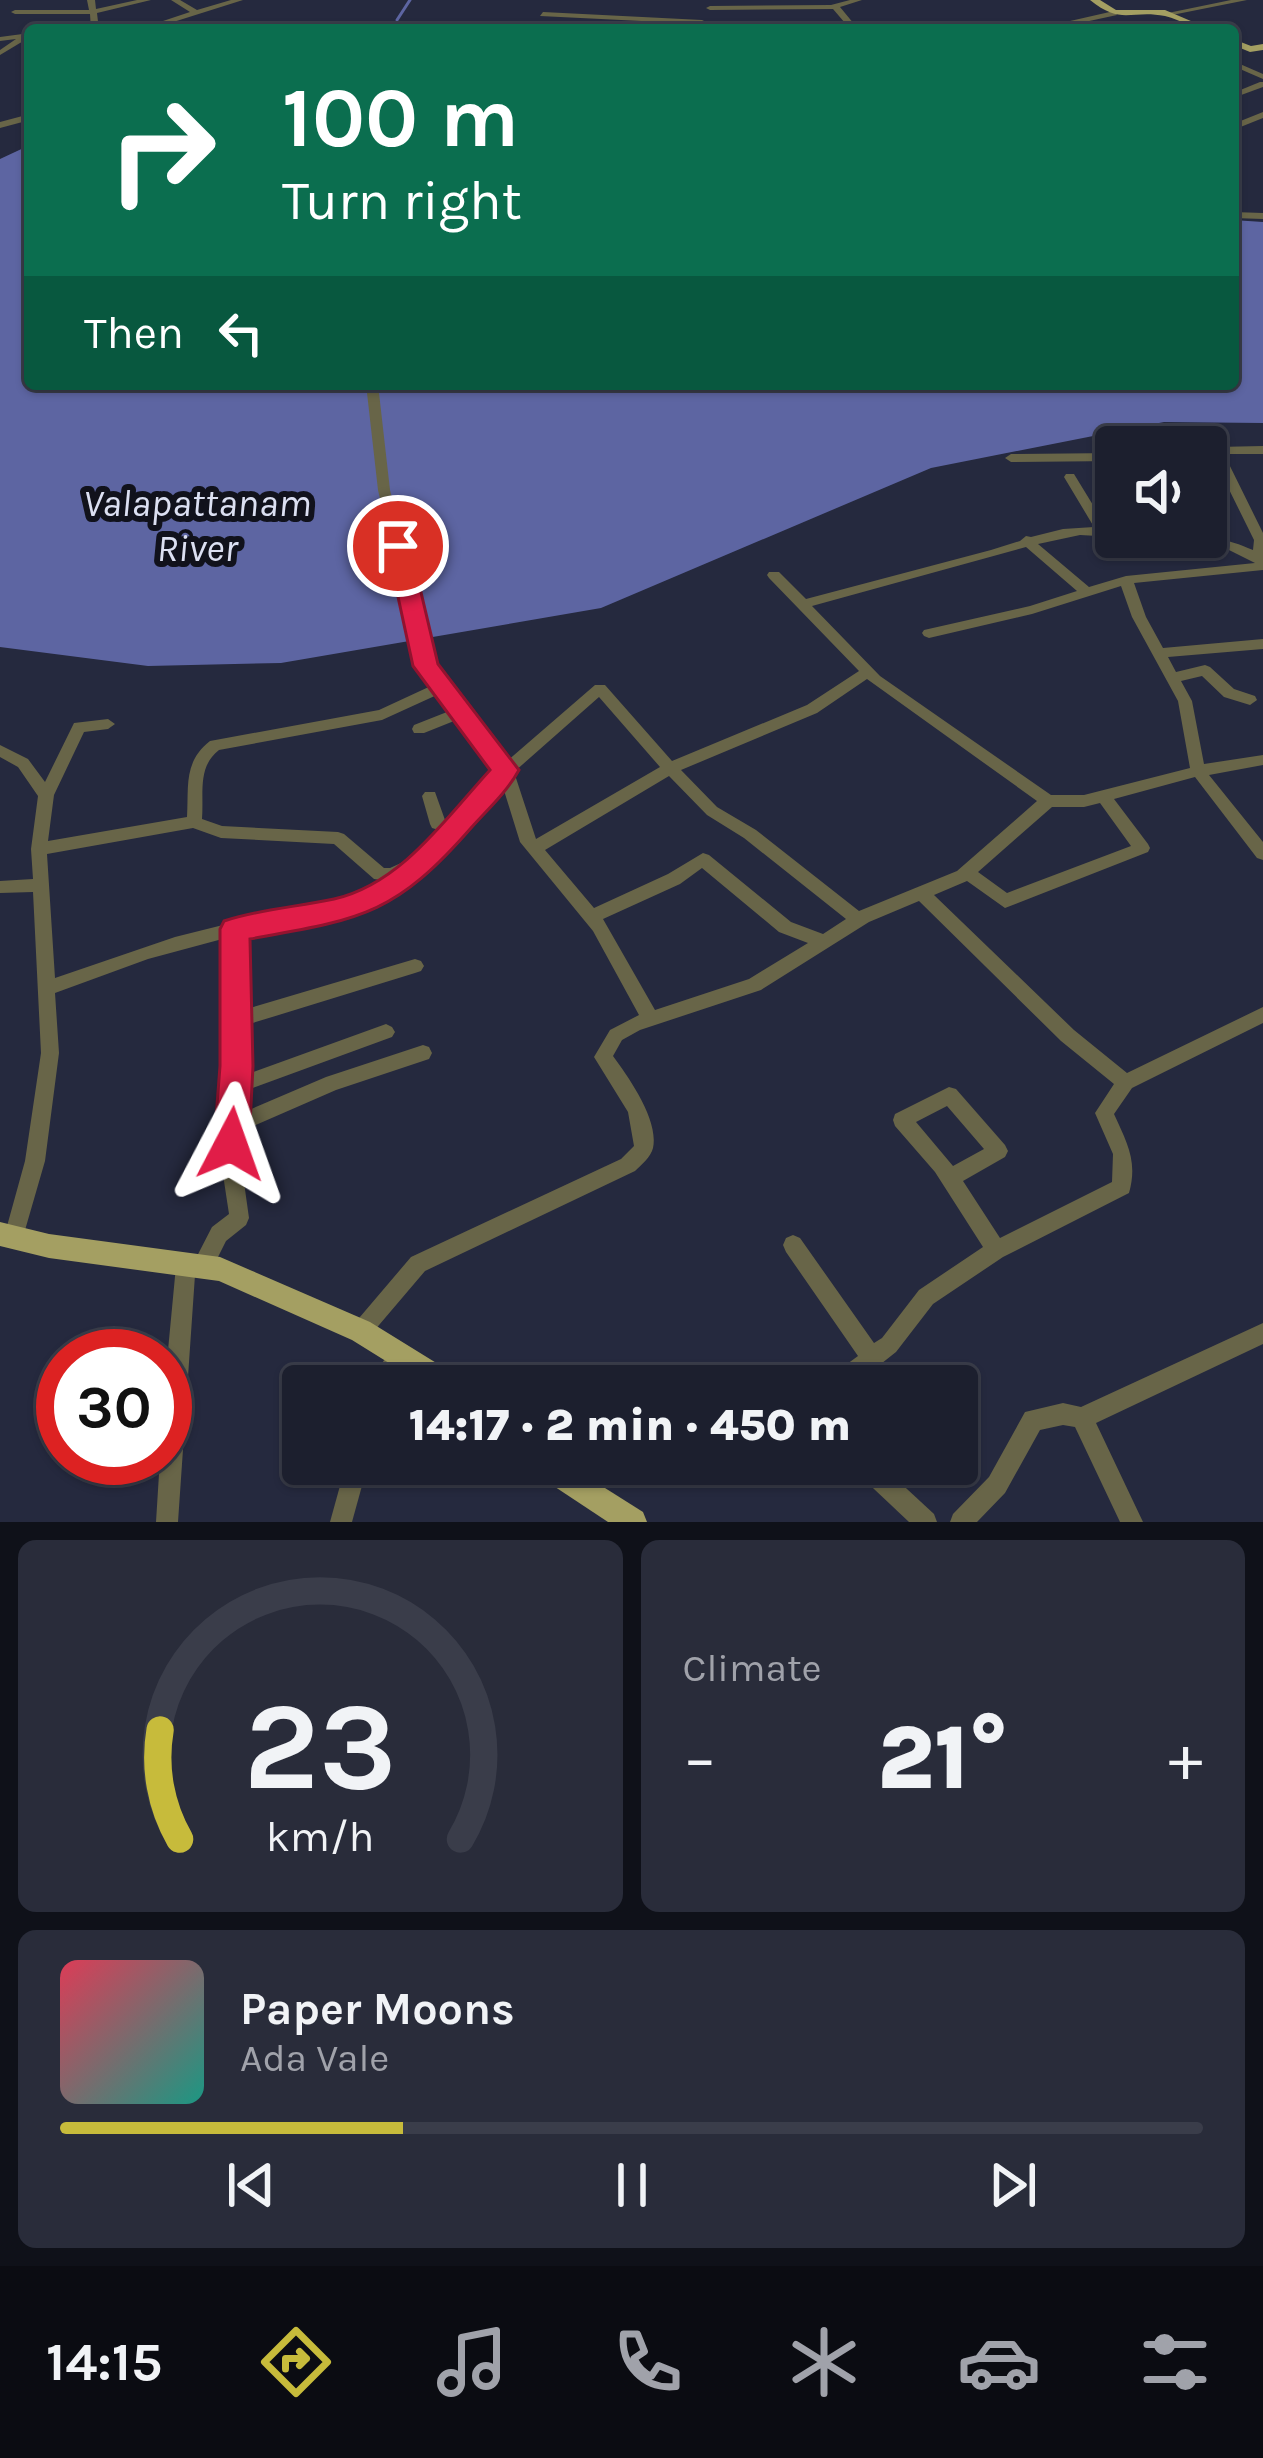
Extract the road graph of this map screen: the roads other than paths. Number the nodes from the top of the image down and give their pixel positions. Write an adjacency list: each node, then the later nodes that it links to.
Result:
1 (91, 0): 12 (street)
2 (147, 0): 9 (street)
3 (175, 0): 13 (street)
4 (239, 0): 13 (street)
5 (857, 0): 10 (street)
6 (1094, 0): 14 (main road)
7 (1244, 0): 16 (street)
8 (709, 4): 10 (street)
9 (132, 5): 12 (street); 17 (street)
10 (836, 7): 21 (street)
11 (15, 12): 12 (street)
12 (93, 12): 18 (street)
13 (196, 13): 17 (street)
14 (1114, 13): 16 (main road); 22 (street)
15 (543, 14): 20 (street)
16 (1167, 14): 23 (main road)
17 (170, 20): 19 (street)
18 (94, 24)
19 (158, 24)
20 (682, 24)
21 (850, 24)
22 (1066, 24)
23 (1193, 24)
24 (373, 390): 45 (street)
25 (1263, 450): 26 (street)
26 (1227, 451)
27 (1011, 458): 28 (street)
28 (1095, 458)
29 (1070, 477): 31 (street)
30 (1227, 482): 35 (street)
31 (1095, 512)
32 (1095, 531): 33 (street)
33 (1026, 541): 38 (street); 39 (street)
34 (1227, 544): 35 (street)
35 (1262, 562): 37 (street)
36 (774, 575): 39 (street)
37 (1126, 580): 38 (street); 42 (street)
38 (1086, 592): 40 (street)
39 (803, 604): 43 (street)
40 (929, 633)
41 (1263, 644): 42 (street)
42 (1160, 653): 44 (street)
43 (868, 672): 52 (street); 58 (street)
44 (1173, 678): 46 (street); 54 (street)
45 (441, 687): 47 (street); 59 (street)
46 (1250, 700)
47 (462, 712): 49 (street); 53 (street)
48 (108, 724): 55 (street)
49 (419, 729)
50 (0, 750): 55 (street)
51 (1263, 760): 54 (street)
52 (670, 768): 53 (street); 61 (street); 70 (street)
53 (506, 770): 60 (street); 61 (street)
54 (1198, 771): 57 (street); 63 (street)
55 (46, 795): 62 (street)
56 (430, 796): 60 (street)
57 (1103, 796): 58 (street); 65 (street)
58 (1048, 801): 65 (street)
59 (194, 821): 62 (street); 64 (street)
60 (454, 829): 64 (street)
61 (535, 848): 69 (street)
62 (39, 849): 66 (street)
63 (1263, 854)
64 (415, 865): 71 (street)
65 (968, 873): 68 (street)
66 (42, 885): 67 (street); 74 (street)
67 (0, 887)
68 (921, 892): 70 (street); 80 (street)
69 (591, 917): 72 (street); 76 (street)
70 (858, 920): 72 (street)
71 (235, 929): 74 (street); 77 (street)
72 (826, 942): 76 (street)
73 (415, 966): 77 (street)
74 (49, 987): 84 (street)
75 (1263, 1015): 80 (street)
76 (651, 1018): 88 (street)
77 (233, 1021): 81 (street)
78 (386, 1032): 81 (street)
79 (423, 1053): 82 (street)
80 (1126, 1082): 86 (street)
81 (236, 1086): 82 (street)
82 (232, 1126): 87 (street)
83 (950, 1178): 83 (street); 86 (street)
84 (7, 1236): 87 (main road)
85 (793, 1245): 91 (street)
86 (996, 1250): 91 (street)
87 (194, 1267): 88 (main road); 99 (street)
88 (361, 1331): 90 (main road)
89 (1263, 1333): 95 (street)
90 (400, 1353): 92 (street); 93 (main road)
91 (873, 1359): 94 (street)
92 (392, 1365)
93 (418, 1365)
94 (865, 1365)
95 (1082, 1418): 103 (street); 104 (street)
96 (351, 1485): 100 (street)
97 (576, 1485): 101 (main road)
98 (886, 1485): 102 (street)
99 (167, 1522)
100 (341, 1522)
101 (633, 1522)
102 (926, 1522)
103 (961, 1522)
104 (1132, 1522)

